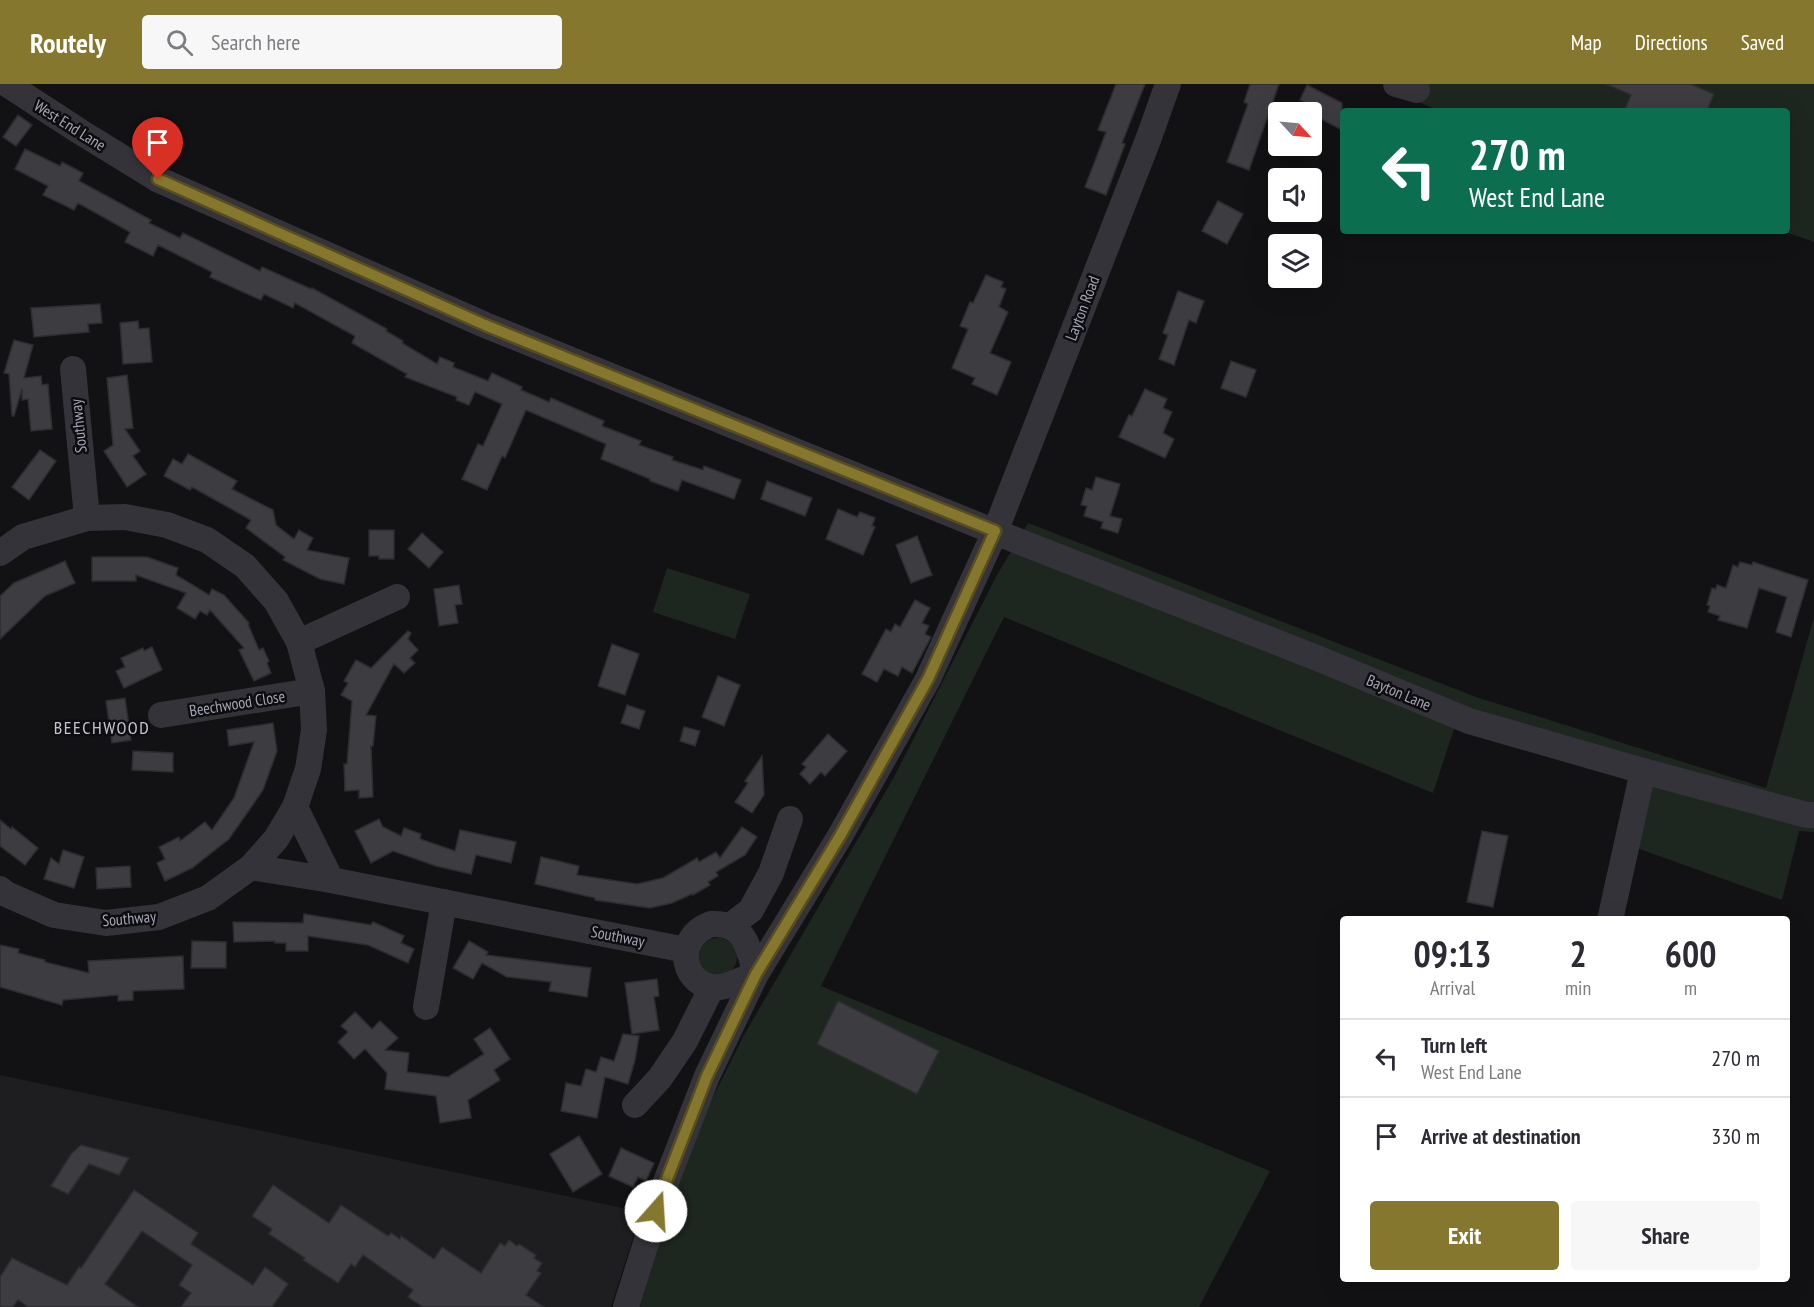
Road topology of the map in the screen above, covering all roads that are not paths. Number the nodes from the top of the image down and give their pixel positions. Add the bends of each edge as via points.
1 (7, 84) edge
2 (1168, 84) edge
3 (73, 369) dead end
4 (87, 518) junction
5 (995, 531) junction
6 (0, 553) edge
7 (397, 597) dead end
8 (299, 642) junction
9 (312, 691) junction
10 (161, 716) dead end
11 (1643, 771) junction
12 (295, 807) junction
13 (1814, 815) edge
14 (790, 819) dead end
15 (251, 867) junction
16 (331, 880) junction
17 (0, 889) edge
18 (444, 902) junction
19 (1611, 916) edge
20 (730, 926) junction
21 (686, 950) junction
22 (756, 974) junction
23 (712, 987) junction
24 (426, 1007) dead end
25 (635, 1105) dead end
26 (626, 1307) edge

1 - 5 street, West End Lane via 158,179 485,325
2 - 5 street, Layton Road
3 - 4 street, Southway
4 - 6 street, Southway via 23,537
4 - 8 street, Southway via 125,517 167,525 207,540 245,566 276,601
5 - 11 street, Bayton Lane via 1470,721
5 - 22 street, Layton Road via 928,679 840,836
7 - 8 street
8 - 9 street, Southway
9 - 10 street, Beechwood Close
9 - 12 street, Southway via 314,730 310,760
11 - 13 street, Bayton Lane
11 - 19 street
12 - 15 street, Southway via 276,839
12 - 16 street
14 - 20 street via 771,873 751,910
15 - 16 street, Southway
15 - 17 street, Southway via 208,898 178,910 159,917 106,923 54,915
16 - 18 street, Southway
18 - 21 street, Southway
18 - 24 street
20 - 21 street via 702,927
20 - 22 street via 744,938
21 - 23 street via 694,977
22 - 23 street
22 - 26 street, Layton Road via 707,1076 662,1192
23 - 25 street via 685,1041 660,1078

